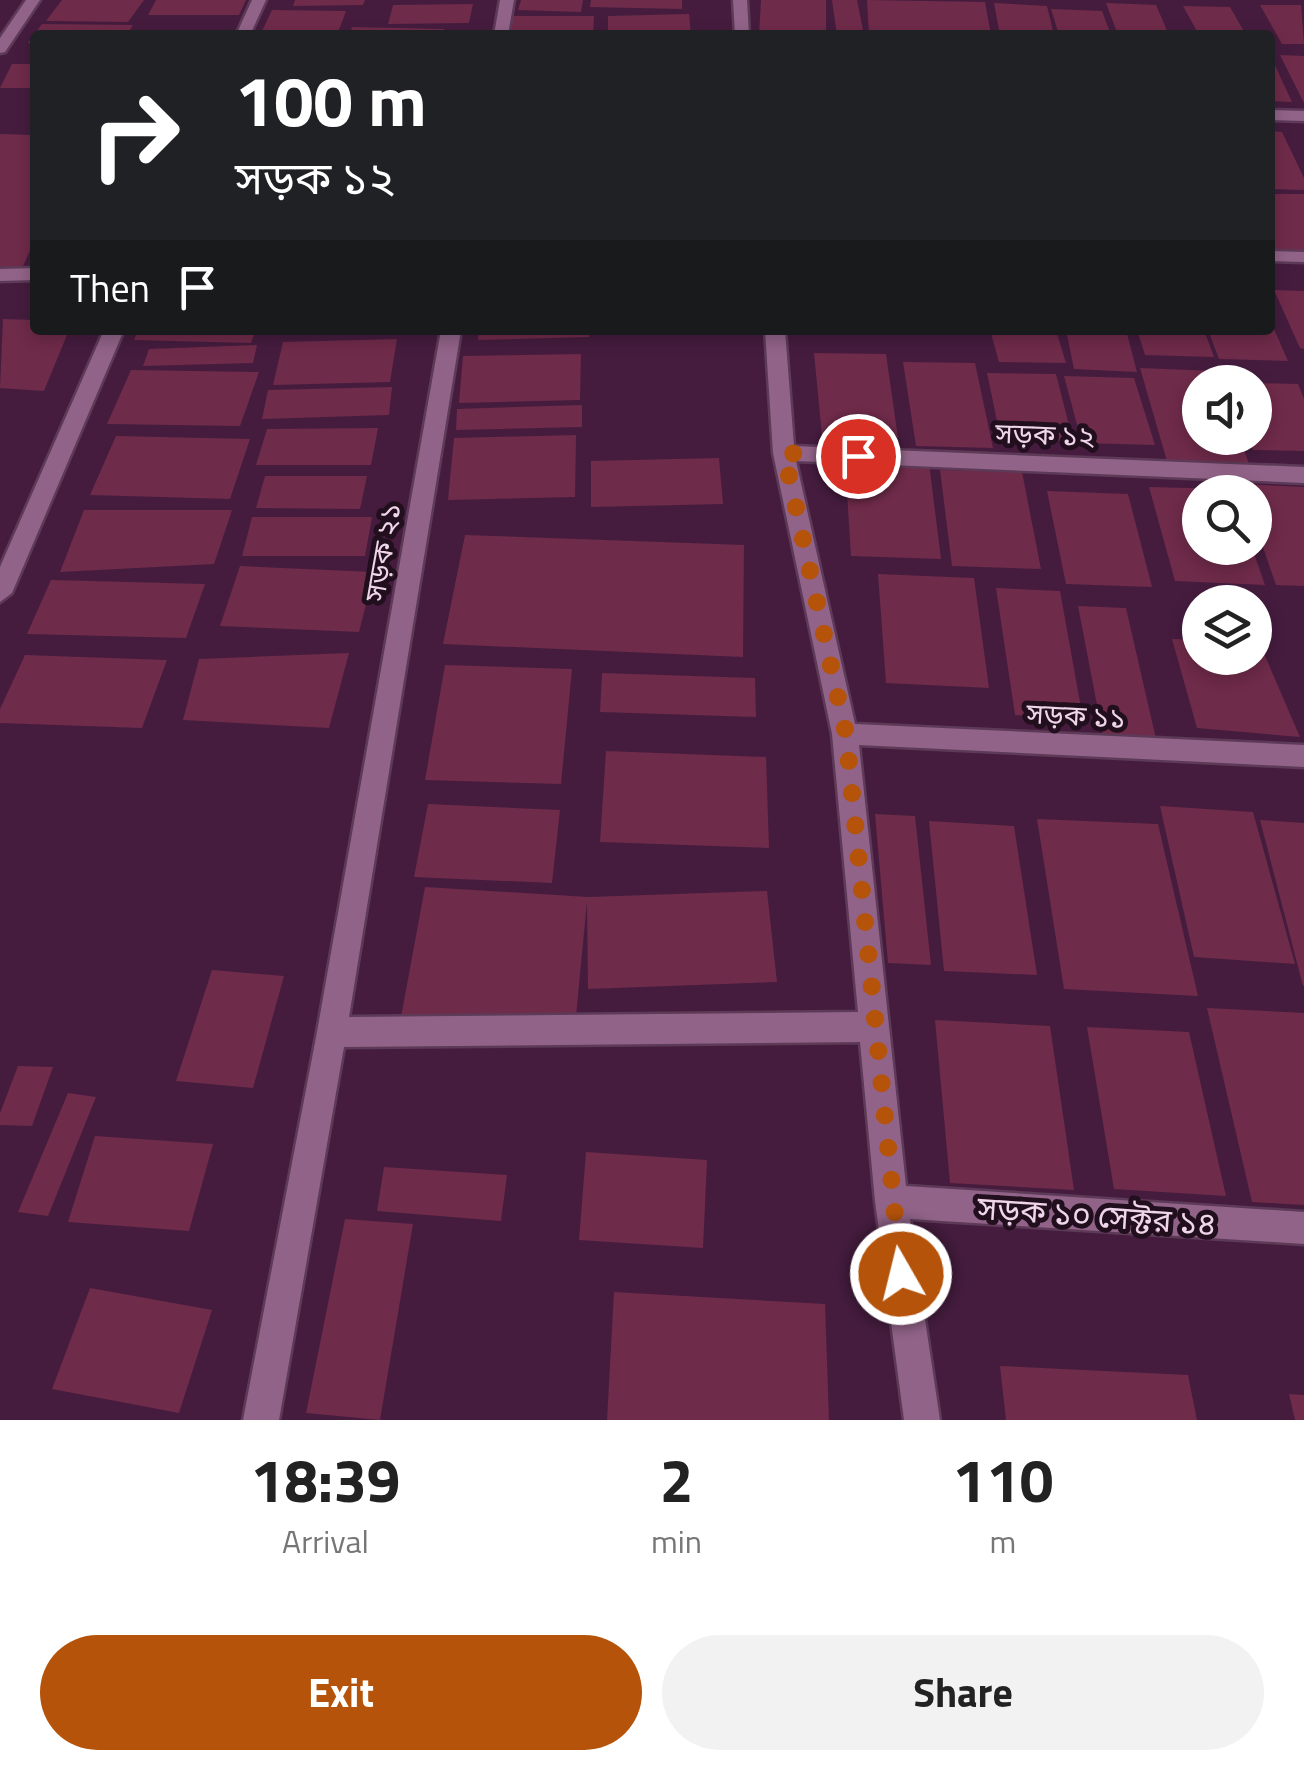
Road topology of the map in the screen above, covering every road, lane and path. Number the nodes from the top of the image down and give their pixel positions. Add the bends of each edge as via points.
1 (33, 0) edge
2 (259, 0) edge
3 (508, 0) edge
4 (740, 0) edge
5 (246, 30) edge
6 (503, 30) edge
7 (742, 30) edge
8 (0, 49) edge
9 (1275, 115) edge
10 (1304, 116) edge
11 (1275, 256) edge
12 (1304, 256) edge
13 (30, 274) edge
14 (0, 275) edge
15 (112, 335) edge
16 (450, 335) edge
17 (775, 335) edge
18 (784, 453) junction
19 (1304, 475) edge
20 (0, 592) edge
21 (846, 734) junction
22 (1304, 756) edge
23 (873, 1027) junction
24 (332, 1032) junction
25 (891, 1201) junction
26 (1304, 1228) edge
27 (261, 1420) edge
28 (922, 1420) edge

1 - 8 street
2 - 5 street
3 - 6 street
4 - 7 street
9 - 10 street
11 - 12 street
13 - 14 street
15 - 20 street
16 - 24 street, সড়ক ২১
17 - 18 street
18 - 19 street, সড়ক ১২
18 - 21 street
21 - 22 street, সড়ক ১১
21 - 23 street
23 - 24 street
23 - 25 street
24 - 27 street, সড়ক ২১
25 - 26 street, সড়ক ১০ সেক্টর ১৪
25 - 28 street

